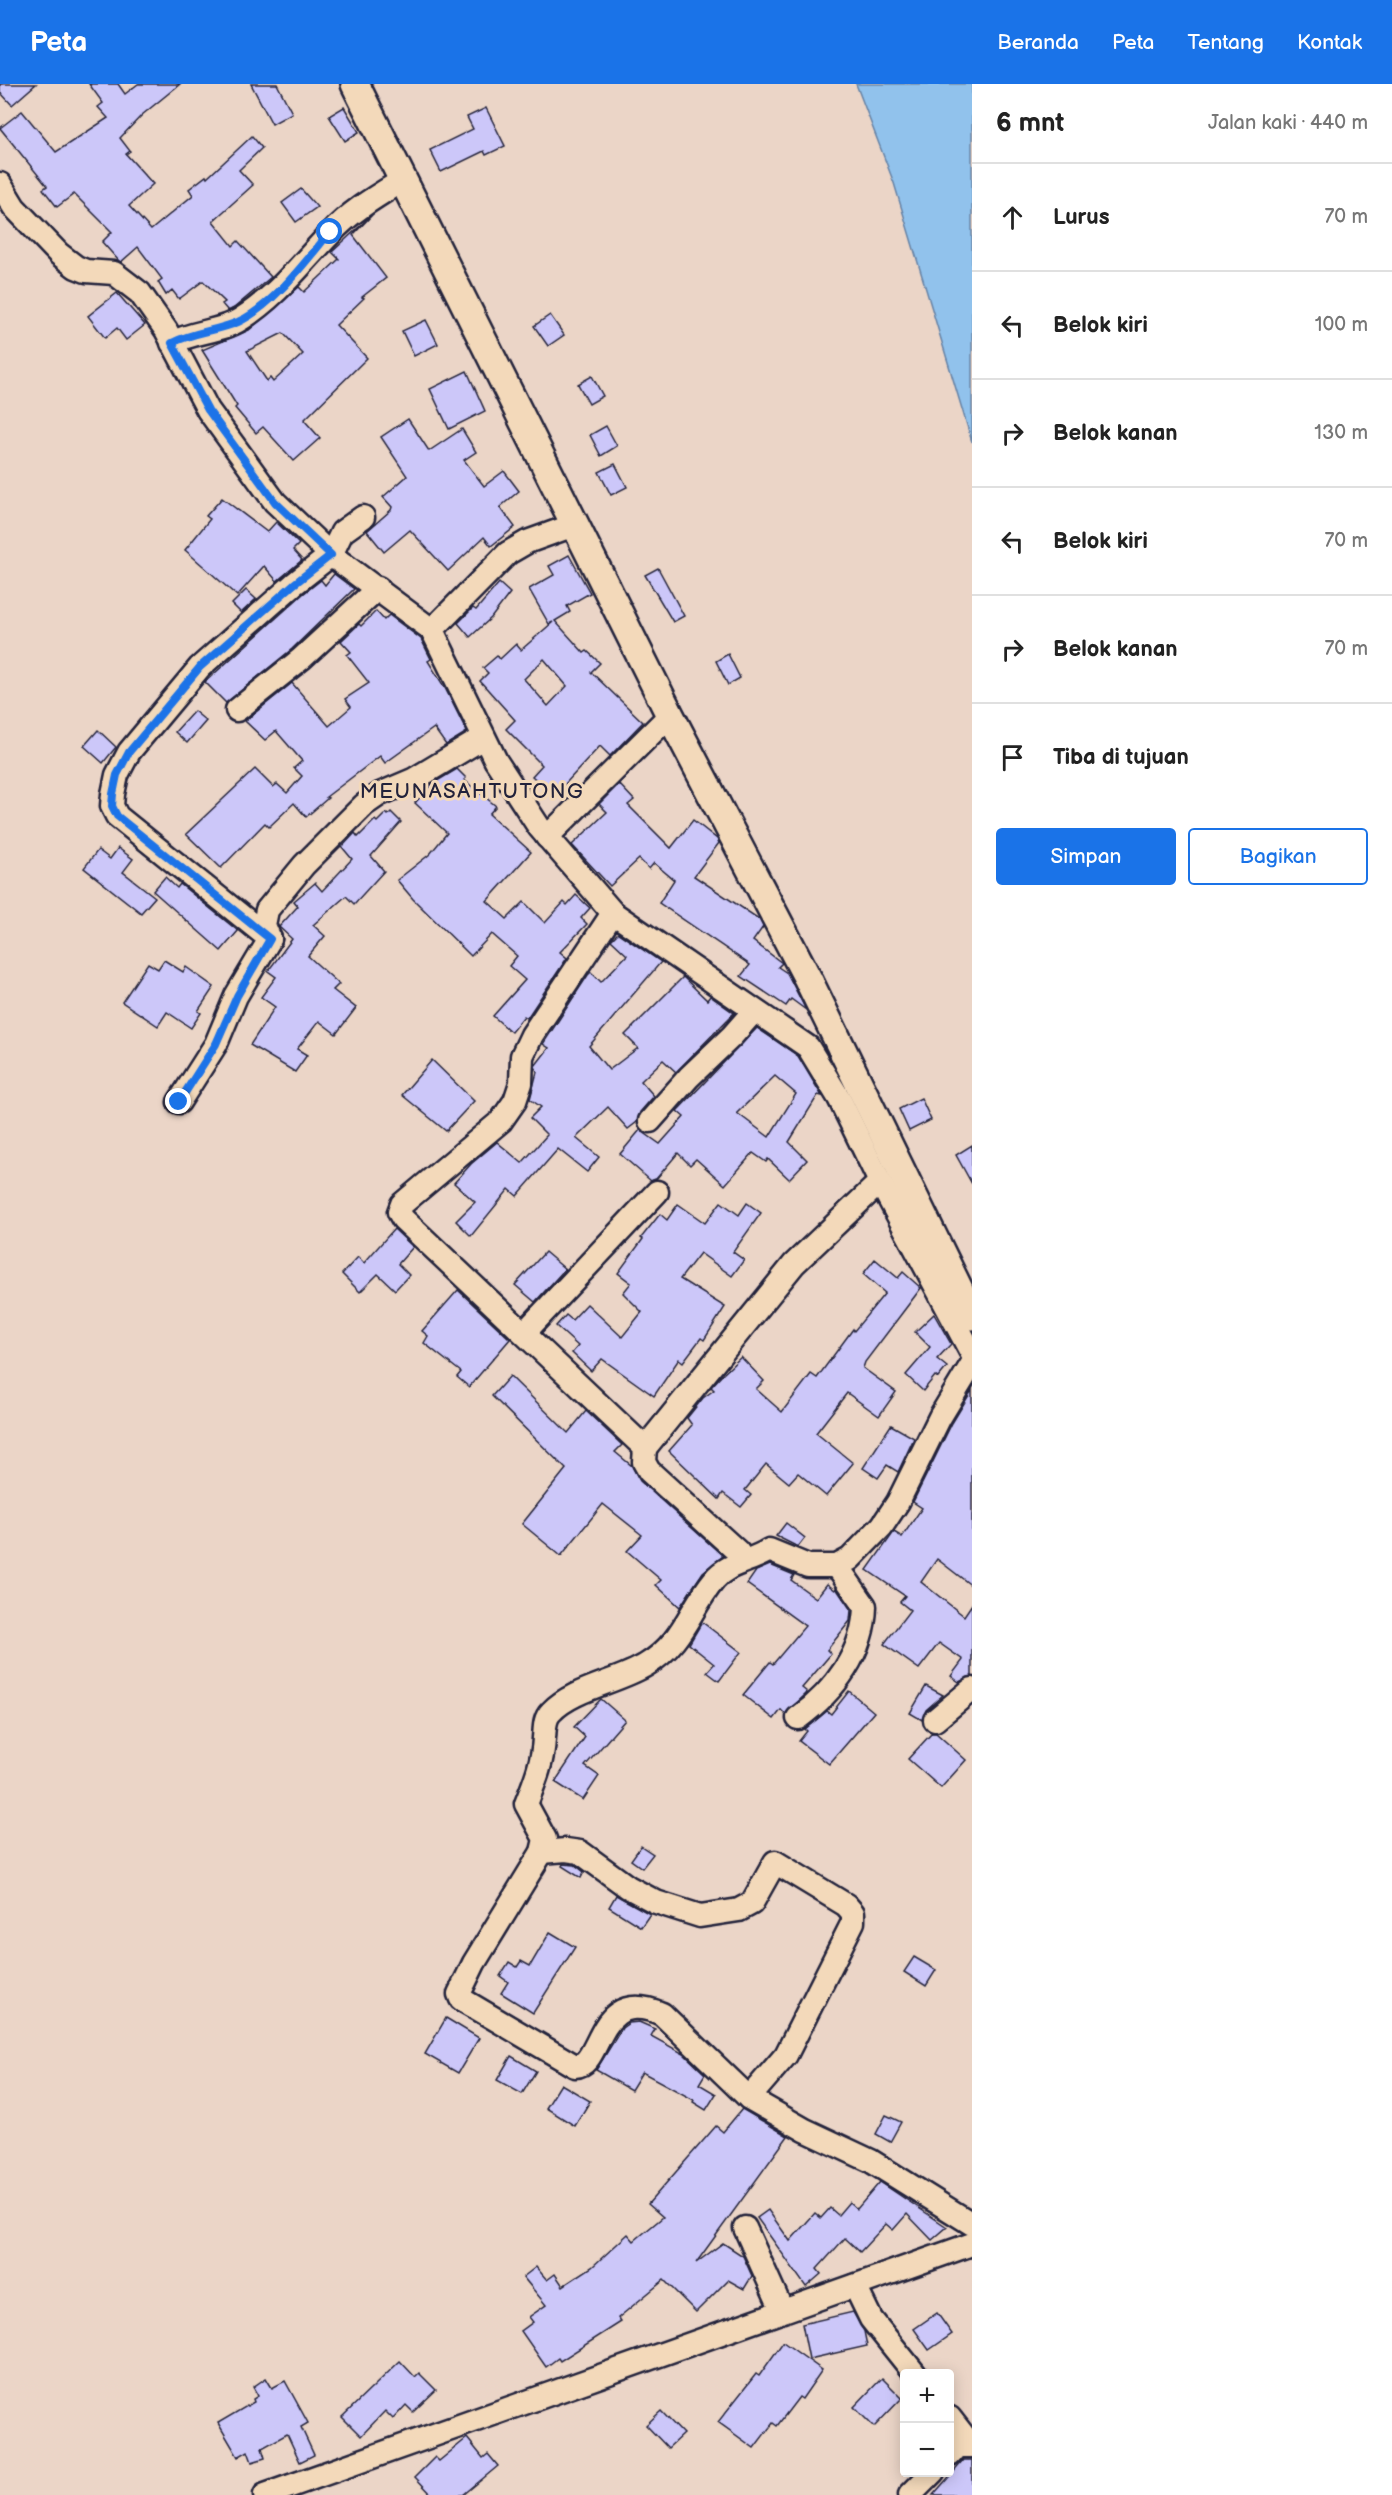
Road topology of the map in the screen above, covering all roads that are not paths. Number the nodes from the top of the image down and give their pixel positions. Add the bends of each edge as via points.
1 (355, 84) edge
2 (403, 180) junction
3 (0, 184) edge
4 (172, 343) junction
5 (363, 517) dead end
6 (574, 525) junction
7 (331, 555) junction
8 (378, 588) junction
9 (432, 630) junction
10 (237, 710) dead end
11 (670, 715) junction
12 (483, 738) junction
13 (547, 837) junction
14 (613, 913) junction
15 (270, 939) junction
16 (753, 1011) junction
17 (179, 1102) dead end
18 (650, 1121) dead end
19 (880, 1182) junction
20 (657, 1192) dead end
21 (972, 1316) edge
22 (525, 1332) junction
23 (972, 1354) edge
24 (972, 1364) edge
25 (645, 1448) junction
26 (738, 1552) dead end
27 (837, 1566) junction
28 (972, 1689) edge
29 (798, 1718) dead end
30 (935, 1720) dead end
31 (542, 1852) junction
32 (750, 2098) junction
33 (972, 2224) edge
34 (745, 2228) dead end
35 (972, 2244) edge
36 (855, 2286) junction
37 (782, 2310) junction
38 (912, 2369) edge
39 (954, 2423) edge
40 (972, 2446) edge
41 (954, 2450) edge
42 (928, 2477) edge
43 (265, 2495) edge
44 (910, 2495) edge

1 - 2 street
2 - 4 street via 345,219 268,300 238,321
2 - 6 street
3 - 4 street via 14,207 59,254 86,271 114,273 140,293
4 - 7 street via 208,410 275,502
5 - 7 street via 342,532
6 - 9 street via 508,553
6 - 11 street
7 - 8 street
7 - 15 street via 200,667 129,752 117,775 113,794 112,806 117,816
8 - 9 street
8 - 10 street via 301,659
9 - 12 street
11 - 13 street
11 - 21 street via 808,979
12 - 13 street
12 - 15 street via 364,805 304,865 267,910 264,925
13 - 14 street
14 - 16 street
14 - 22 street via 532,1035 522,1056 518,1092 501,1121 399,1209 403,1219
15 - 17 street via 237,996 216,1044
16 - 18 street
16 - 19 street via 808,1047 839,1098
19 - 23 street
19 - 25 street via 794,1264
20 - 22 street
22 - 25 street
24 - 27 street via 882,1526 850,1559
25 - 26 street via 644,1462 649,1471
27 - 29 street via 865,1605 862,1633 856,1653 822,1700
27 - 31 street via 808,1566 769,1550 743,1560 713,1581 676,1640 649,1663 550,1712 545,1721 542,1762 526,1804 545,1839
28 - 30 street
31 - 32 street via 460,1988 461,1999 575,2066 586,2062 598,2037 619,2013 630,2006 644,2006 662,2014
31 - 32 street via 580,1852 656,1902 700,1916 739,1910 752,1903 775,1862 853,1913 854,1922 786,2055
32 - 33 street via 871,2162
34 - 37 street
35 - 36 street
36 - 37 street
36 - 38 street via 871,2319
37 - 43 street
39 - 40 street
40 - 41 street via 958,2446
42 - 44 street

